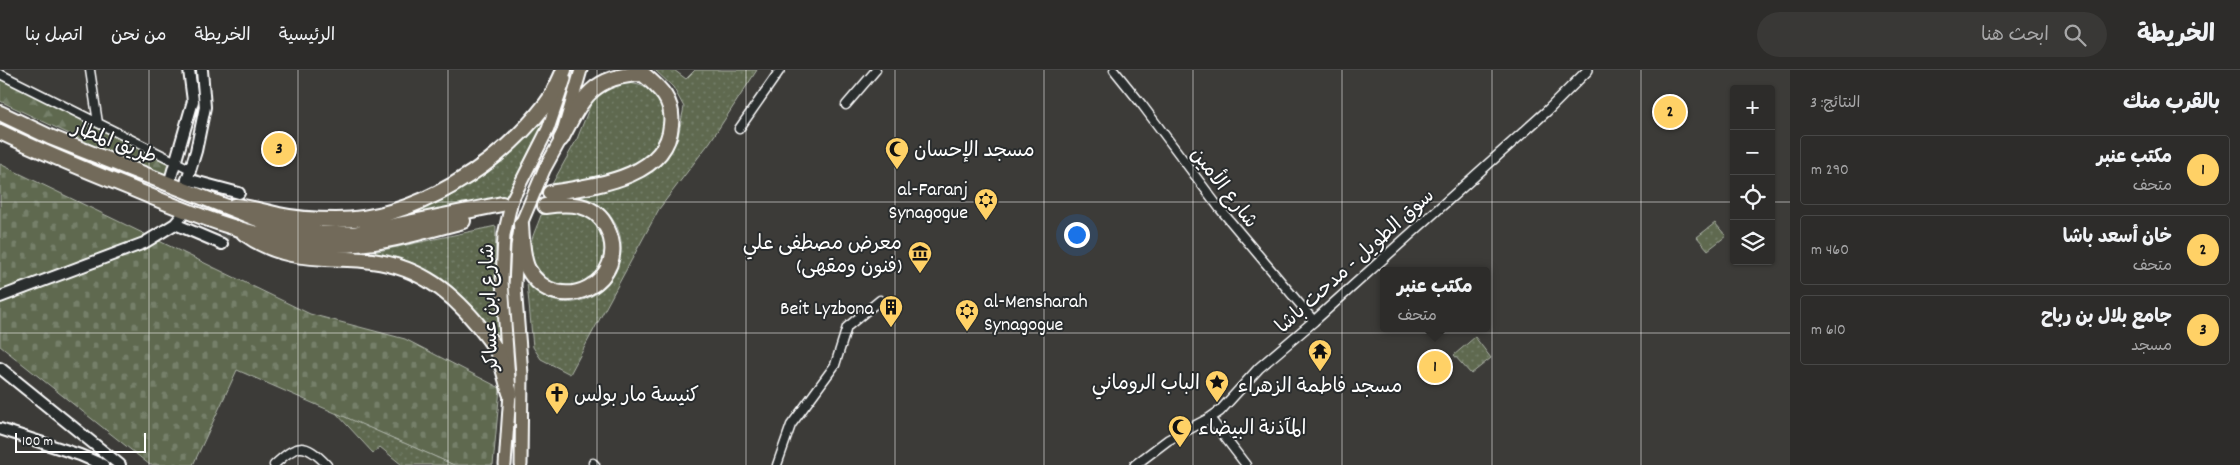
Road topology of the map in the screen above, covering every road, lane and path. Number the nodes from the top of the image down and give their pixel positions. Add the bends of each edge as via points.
1 (90, 70) edge
2 (190, 70) edge
3 (202, 70) edge
4 (565, 70) edge
5 (581, 70) edge
6 (780, 70) edge
7 (876, 70) edge
8 (1114, 70) edge
9 (1588, 70) edge
10 (642, 72) edge
11 (0, 74) edge
12 (846, 105) dead end
13 (0, 113) edge
14 (98, 123) junction
15 (739, 129) dead end
16 (0, 132) edge
17 (561, 139) junction
18 (175, 161) junction
19 (187, 179) junction
20 (169, 184) junction
21 (239, 193) dead end
22 (216, 204) junction
23 (186, 211) junction
24 (175, 224) junction
25 (521, 224) junction
26 (237, 228) junction
27 (222, 244) dead end
28 (0, 297) edge
29 (880, 300) dead end
30 (1314, 321) junction
31 (0, 368) edge
32 (510, 393) junction
33 (1210, 418) junction
34 (0, 428) edge
35 (89, 440) junction
36 (80, 455) junction
37 (278, 464) edge
38 (103, 465) edge
39 (120, 465) edge
40 (327, 465) edge
41 (505, 465) edge
42 (521, 465) edge
43 (776, 465) edge
44 (1135, 465) edge
45 (1246, 465) edge

1 - 14 street
2 - 18 main road via 193,101
3 - 19 main road via 205,107
4 - 22 highway via 548,102 514,139 459,182 416,204 376,216 335,220 279,216 252,207
4 - 32 main road, شارع ابن عساكر via 548,129 512,200 504,235 502,280
5 - 17 main road, شارع ابن عساكر
6 - 15 street
7 - 12 street
8 - 30 street, شارع الأمين via 1220,209
9 - 30 street, سوق الطويل - مدحت باشا
10 - 17 highway via 614,77 595,88 576,110
10 - 25 highway via 671,105 668,142 639,170 547,200 592,210 602,218 614,245 613,258 603,276 594,285 570,294 556,292 540,284 528,269
11 - 14 street
13 - 20 highway, طريق المطار via 50,137
14 - 18 street
16 - 23 highway, طريق المطار via 45,154
17 - 25 main road, شارع ابن عساكر
18 - 19 street
18 - 20 main road
19 - 20 highway, طريق المطار
19 - 21 main road
19 - 22 highway, طريق المطار
22 - 26 highway, طريق المطار via 270,224 329,234 353,234 500,209 368,244 303,243
23 - 24 main road
23 - 26 highway, طريق المطار
24 - 27 main road
24 - 28 main road via 137,246
25 - 42 main road, شارع ابن عساكر via 515,286 522,374
26 - 32 highway via 260,244 295,256 392,264 419,274 448,292 488,337 498,352
29 - 43 street via 847,327 835,365 792,425
30 - 33 street, سوق الطويل - مدحت باشا via 1259,368
31 - 35 main road
32 - 41 main road, شارع ابن عساكر
33 - 44 street, سوق الطويل - مدحت باشا via 1168,440
33 - 45 street
34 - 36 main road
35 - 36 main road via 88,450
35 - 39 main road
36 - 38 main road
37 - 40 street via 293,449 305,448

